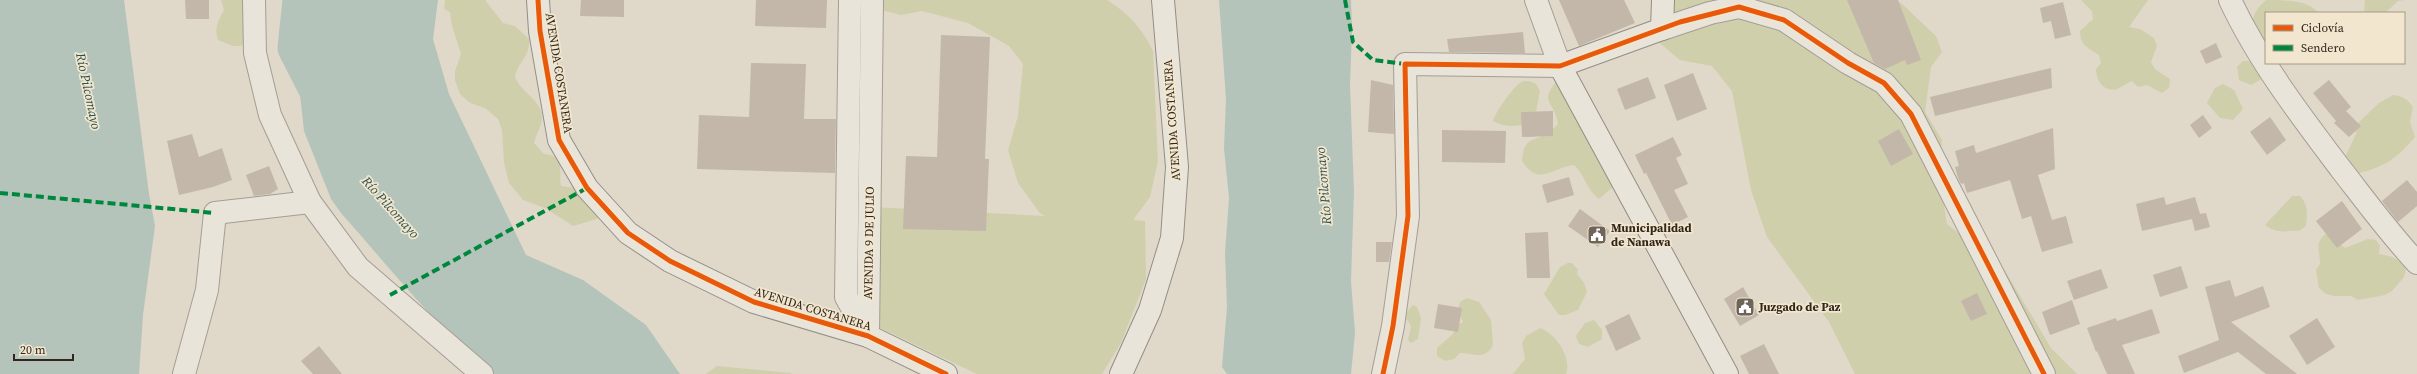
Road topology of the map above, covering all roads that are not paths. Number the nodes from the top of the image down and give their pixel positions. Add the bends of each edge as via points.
1 (254, 0) edge
2 (538, 0) edge
3 (850, 0) edge
4 (872, 0) edge
5 (1163, 0) edge
6 (1536, 0) edge
7 (1663, 0) edge
8 (2230, 0) edge
9 (1662, 28) junction
10 (2265, 62) edge
11 (2267, 64) edge
12 (1560, 66) junction
13 (310, 202) junction
14 (2417, 263) edge
15 (868, 336) junction
16 (184, 374) edge
17 (482, 374) edge
18 (946, 374) edge
19 (1121, 374) edge
20 (1383, 374) edge
21 (1727, 374) edge
22 (2044, 374) edge

1 - 13 street via 256,53 270,114
2 - 15 street, AVENIDA COSTANERA via 540,31 559,140 587,188 628,233 670,261 754,302
3 - 15 street, AVENIDA 9 DE JULIO via 846,297
4 - 15 street, AVENIDA 9 DE JULIO
5 - 19 street, AVENIDA COSTANERA via 1177,167 1172,238 1150,310
6 - 12 street
7 - 9 street
8 - 10 street via 2244,30
9 - 12 street
9 - 22 street via 1739,7 1784,20 1848,63 1884,83 1911,114
11 - 14 street via 2309,128 2392,236
12 - 20 street via 1405,64 1408,216 1393,326
12 - 21 street
13 - 16 street via 216,213 207,290
13 - 17 street via 358,266
15 - 18 street, AVENIDA COSTANERA

